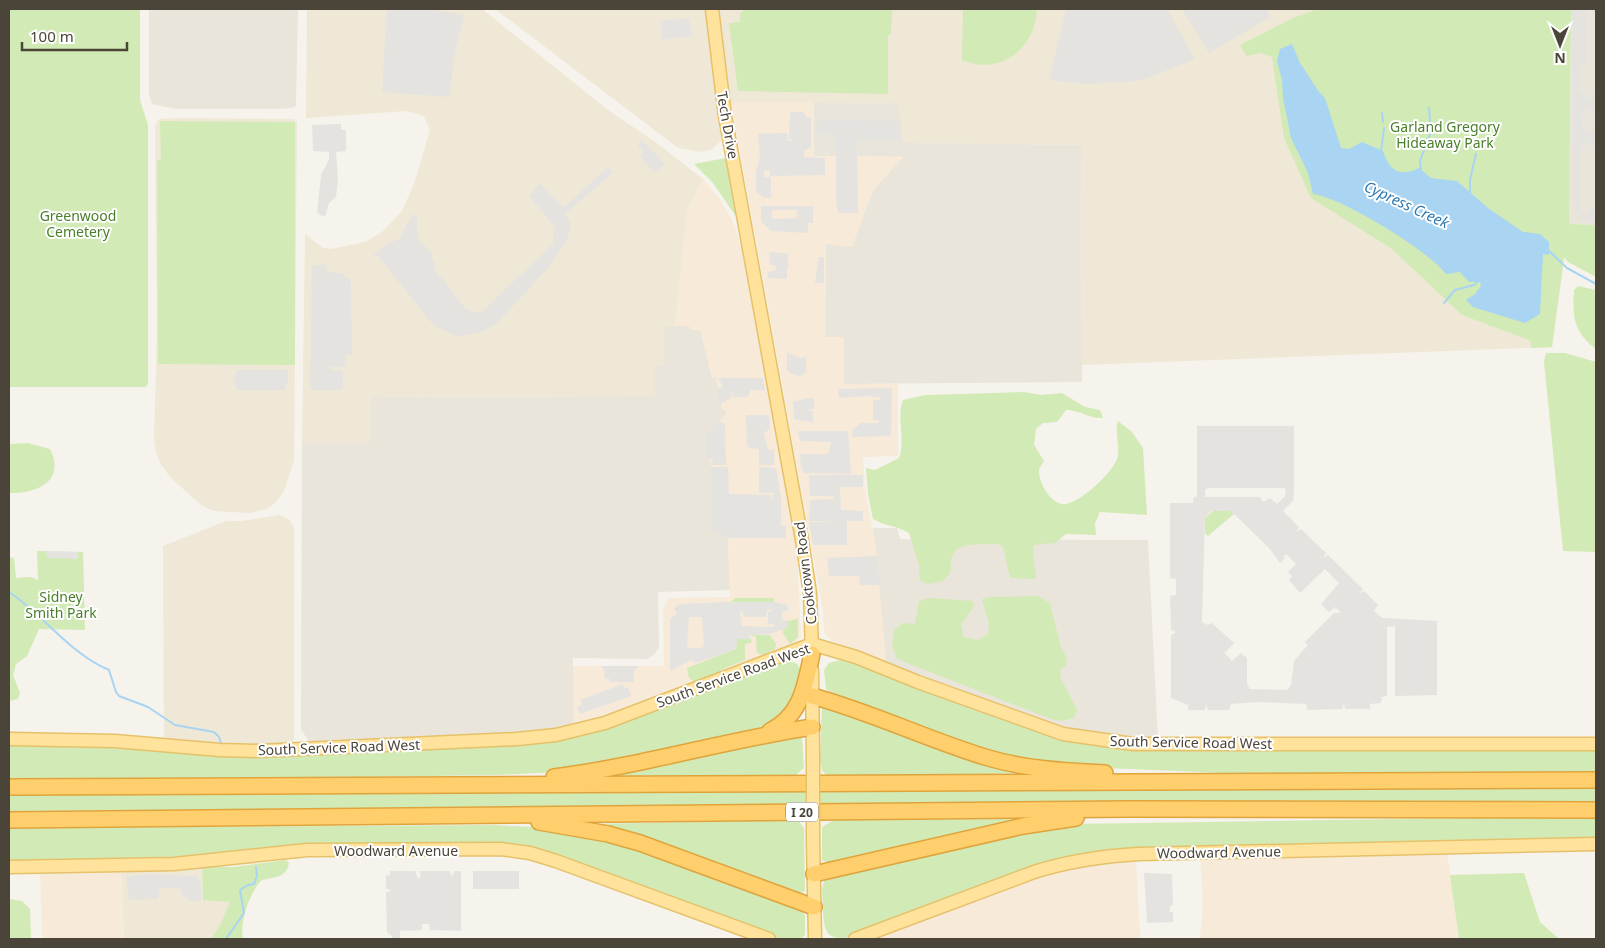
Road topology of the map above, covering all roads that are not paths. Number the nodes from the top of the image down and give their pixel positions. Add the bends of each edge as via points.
1 (712, 9) edge
2 (748, 241) joint
3 (812, 649) junction
4 (812, 696) junction
5 (812, 727) junction
6 (762, 734) junction
7 (9, 739) edge
8 (1596, 744) edge
9 (1596, 780) edge
10 (1188, 782) junction
11 (484, 786) junction
12 (9, 787) edge
13 (1129, 810) junction
14 (1596, 810) edge
15 (455, 815) junction
16 (9, 820) edge
17 (1596, 844) edge
18 (9, 867) edge
19 (814, 874) junction
20 (814, 907) junction
21 (769, 939) edge
22 (815, 939) edge
23 (855, 939) edge

1 - 2 main road, Tech Drive via 725,116
2 - 3 main road, Cooktown Road via 802,540 810,593
3 - 4 main road, Cooktown Road
3 - 6 highway via 802,698 795,711 780,726
3 - 7 main road, South Service Road West via 605,723 556,735 259,751 115,741
3 - 8 main road, South Service Road West via 856,658 1063,734 1133,744
4 - 5 main road, Cooktown Road
4 - 10 highway via 1016,765
5 - 6 highway
5 - 19 main road, Cooktown Road, bridge
6 - 11 highway via 614,768
9 - 10 highway, I 20
10 - 11 highway, I 20
11 - 12 highway, I 20
13 - 14 highway, I 20
13 - 15 highway, I 20
13 - 19 highway via 1022,826
15 - 16 highway, I 20
15 - 20 highway via 539,822 608,834
17 - 23 main road, Woodward Avenue via 1099,856 1034,872
18 - 21 main road, Woodward Avenue via 174,864 307,850 501,849 556,861
19 - 20 main road, Cooktown Road
20 - 22 main road, Cooktown Road

